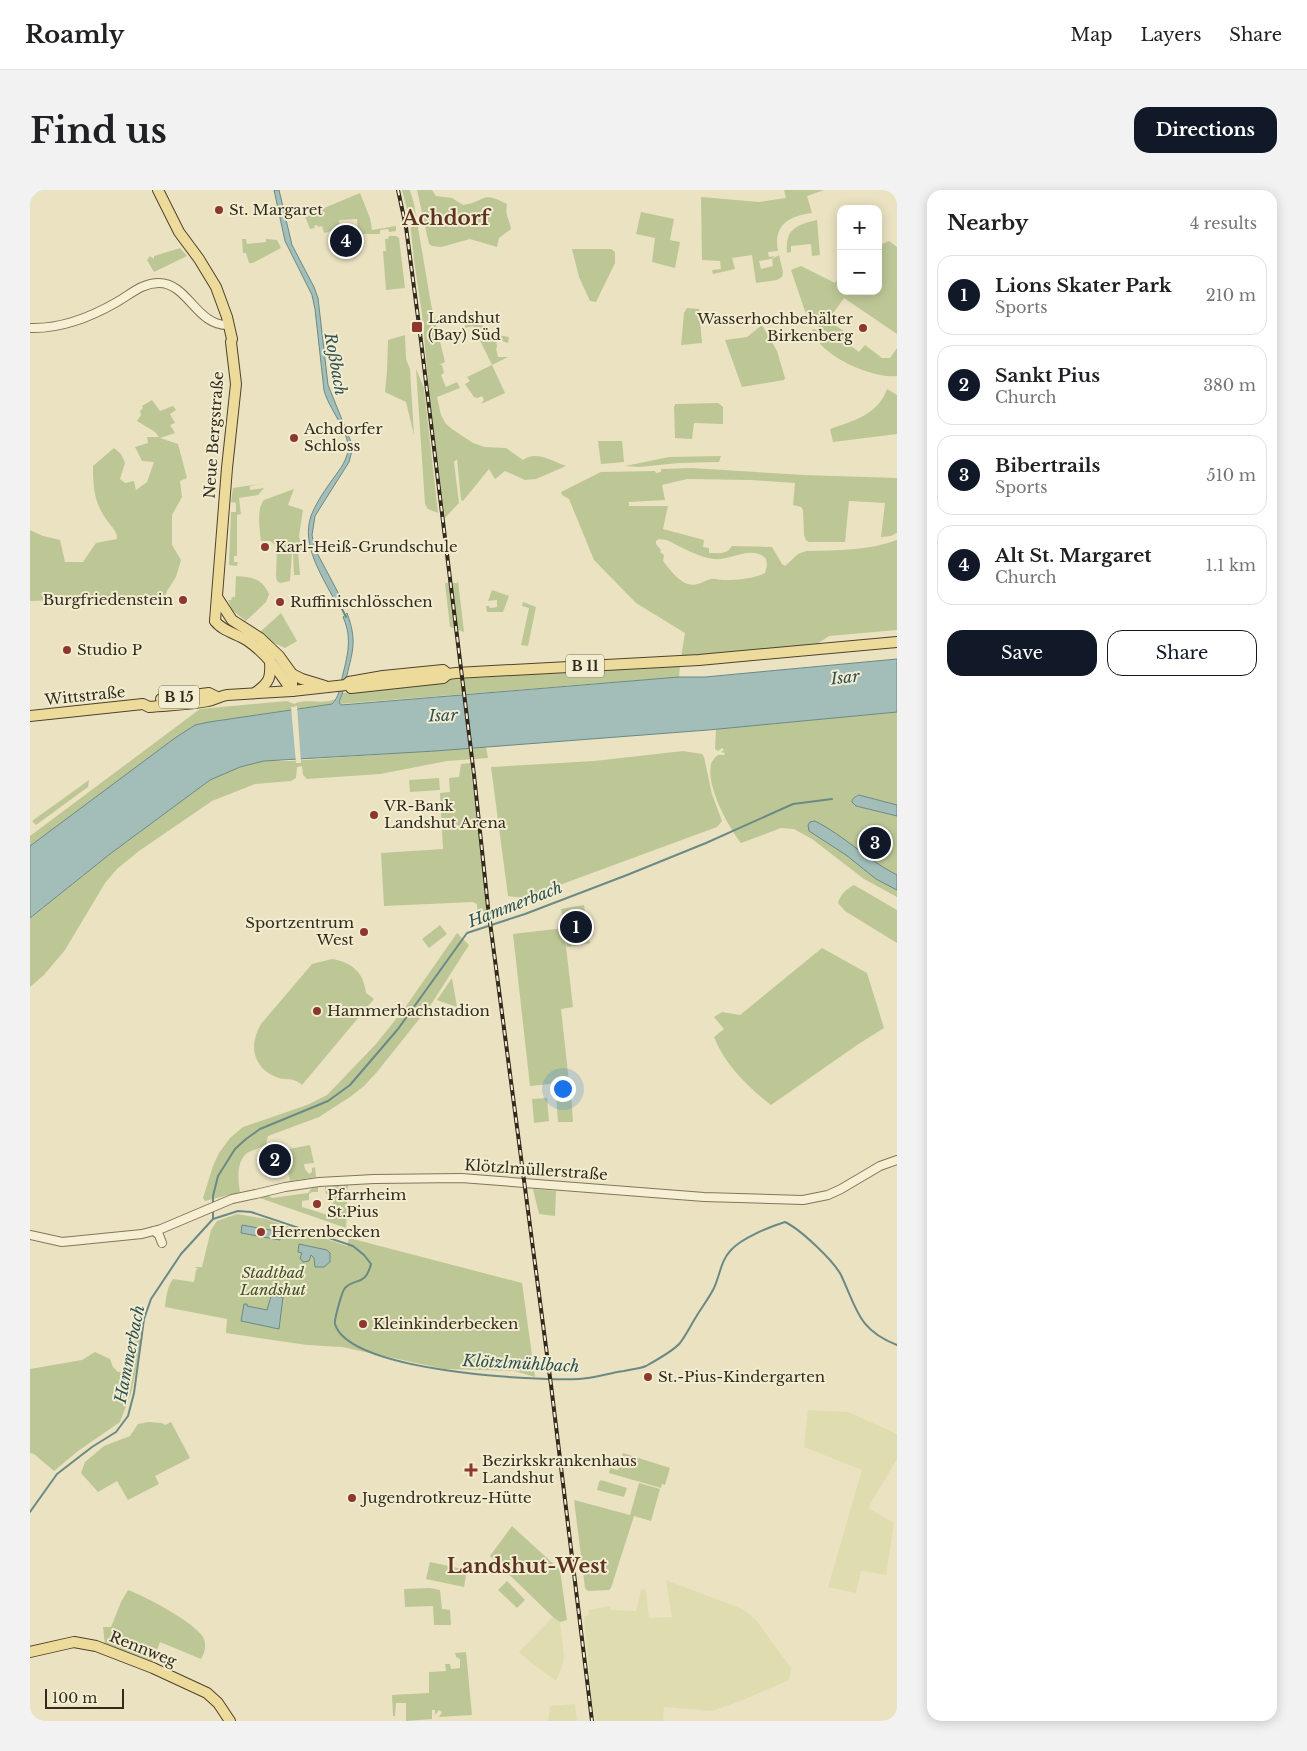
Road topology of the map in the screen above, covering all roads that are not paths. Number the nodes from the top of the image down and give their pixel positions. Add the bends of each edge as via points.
1 (158, 190) edge
2 (226, 326) junction
3 (30, 328) edge
4 (217, 597) junction
5 (215, 621) junction
6 (247, 630) junction
7 (897, 642) edge
8 (270, 660) junction
9 (292, 674) junction
10 (330, 687) junction
11 (292, 691) junction
12 (255, 693) junction
13 (30, 716) edge
14 (897, 1160) edge
15 (154, 1231) junction
16 (30, 1235) edge
17 (162, 1243) dead end
18 (30, 1652) edge
19 (230, 1721) edge

1 - 2 main road, Neue Bergstraße via 179,232 208,274
2 - 3 street via 210,322 180,293 159,283 140,287 74,322
2 - 4 main road, Neue Bergstraße via 236,384
4 - 5 main road, Neue Bergstraße
4 - 6 main road via 227,615
5 - 6 main road
5 - 8 main road via 220,627 248,641
6 - 9 main road via 268,644
7 - 10 main road, B 11 via 699,660 448,674 443,678 351,688 346,685
8 - 11 main road
8 - 12 main road via 268,681
9 - 10 main road
9 - 11 main road
10 - 11 main road, B 11
11 - 12 main road, Wittstraße / B 11
12 - 13 main road, Wittstraße / B 15 via 217,696 209,693
14 - 15 street, Klötzlmüllerstraße via 828,1195 795,1201 461,1178 319,1182 232,1199
15 - 16 street, Klötzlmüllerstraße via 68,1242
15 - 17 street
18 - 19 main road, Rennweg via 74,1642 96,1646 207,1693

